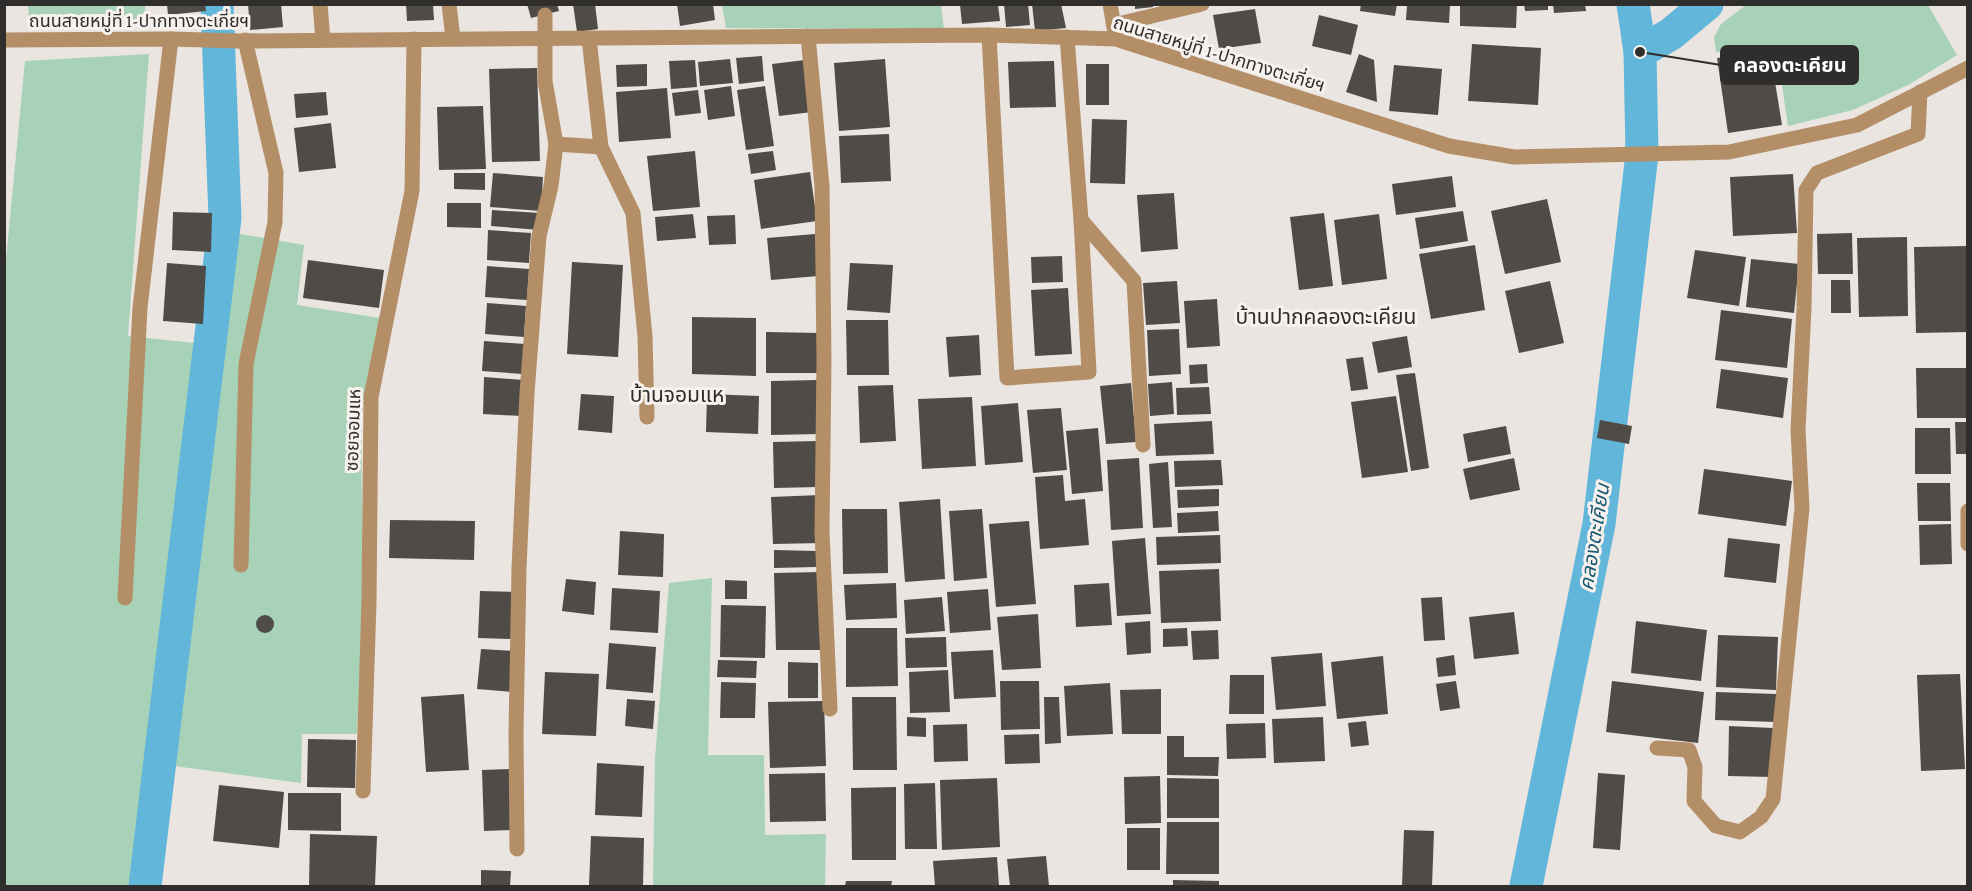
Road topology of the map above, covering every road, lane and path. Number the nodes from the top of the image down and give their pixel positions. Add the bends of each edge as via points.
1 (320, 4) edge
2 (449, 4) edge
3 (1110, 4) edge
4 (1202, 4) edge
5 (544, 15) dead end
6 (1115, 32) junction
7 (989, 35) junction
8 (808, 36) junction
9 (1067, 37) junction
10 (545, 38) junction
11 (589, 38) junction
12 (171, 39) junction
13 (414, 39) junction
14 (453, 39) junction
15 (4, 40) edge
16 (323, 40) junction
17 (242, 41) junction
18 (1968, 68) edge
19 (1920, 92) junction
20 (556, 144) junction
21 (601, 147) junction
22 (1081, 220) junction
23 (647, 417) dead end
24 (1143, 445) dead end
25 (1968, 511) edge
26 (1968, 544) edge
27 (241, 565) dead end
28 (125, 598) dead end
29 (830, 709) dead end
30 (1657, 748) dead end
31 (363, 791) dead end
32 (517, 849) dead end

1 - 16 street
2 - 14 street
3 - 6 street
4 - 6 street
5 - 10 street
6 - 9 street, ถนนสายหมู่ที่ 1-ปากทางตะเกี่ยฯ
6 - 19 street, ถนนสายหมู่ที่ 1-ปากทางตะเกี่ยฯ via 1449,146 1514,158 1729,152 1857,125
7 - 8 street, ถนนสายหมู่ที่ 1-ปากทางตะเกี่ยฯ
7 - 9 street, ถนนสายหมู่ที่ 1-ปากทางตะเกี่ยฯ
7 - 22 street via 1007,378 1089,372
8 - 11 street, ถนนสายหมู่ที่ 1-ปากทางตะเกี่ยฯ
8 - 29 street via 822,186 822,532
9 - 22 street
10 - 11 street, ถนนสายหมู่ที่ 1-ปากทางตะเกี่ยฯ
10 - 14 street, ถนนสายหมู่ที่ 1-ปากทางตะเกี่ยฯ
10 - 20 street via 544,81
11 - 21 street
12 - 15 street, ถนนสายหมู่ที่ 1-ปากทางตะเกี่ยฯ
12 - 17 street, ถนนสายหมู่ที่ 1-ปากทางตะเกี่ยฯ
12 - 28 street via 140,308
13 - 14 street, ถนนสายหมู่ที่ 1-ปากทางตะเกี่ยฯ
13 - 16 street, ถนนสายหมู่ที่ 1-ปากทางตะเกี่ยฯ
13 - 31 street, ซอยจอมแห via 412,191 371,397
16 - 17 street, ถนนสายหมู่ที่ 1-ปากทางตะเกี่ยฯ
17 - 27 street via 276,173 275,222 246,364
18 - 19 street, ถนนสายหมู่ที่ 1-ปากทางตะเกี่ยฯ
19 - 30 street via 1918,134 1817,173 1806,190 1798,430 1802,508 1773,799 1761,817 1740,832 1716,826 1694,801 1695,767 1689,750
20 - 21 street
20 - 32 street via 539,236 526,393 519,568
21 - 23 street via 633,213 645,336
22 - 24 street via 1134,281
25 - 26 street

